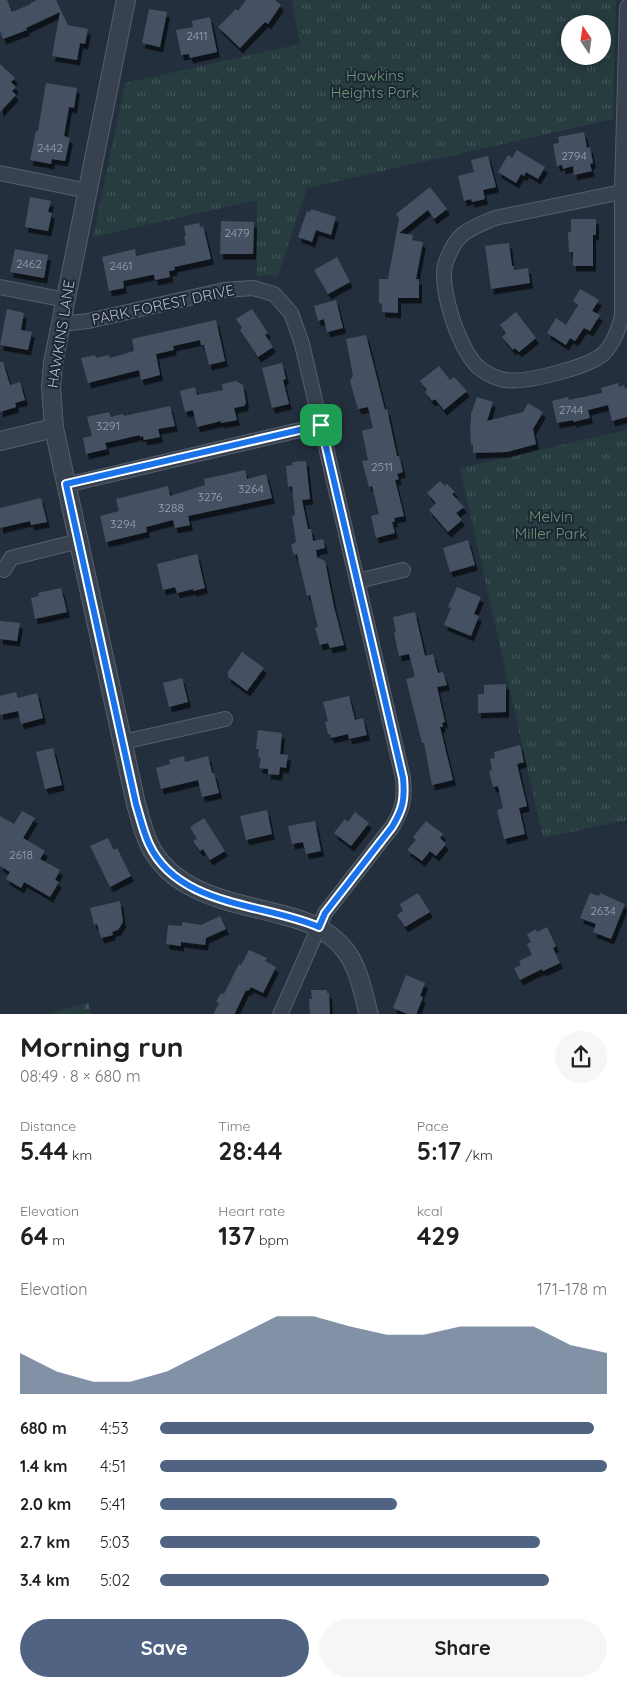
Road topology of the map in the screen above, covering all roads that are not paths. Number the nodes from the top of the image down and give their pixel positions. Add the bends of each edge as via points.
1 (126, 0) edge
2 (627, 7) edge
3 (0, 173) edge
4 (88, 191) junction
5 (622, 192) junction
6 (0, 287) edge
7 (66, 300) junction
8 (61, 324) junction
9 (321, 425) junction
10 (54, 428) junction
11 (0, 441) edge
12 (66, 484) junction
13 (79, 541) junction
14 (4, 570) dead end
15 (403, 570) dead end
16 (358, 581) junction
17 (225, 719) dead end
18 (123, 742) junction
19 (319, 927) junction
20 (280, 1014) edge
21 (368, 1014) edge

1 - 4 street, HAWKINS LANE
2 - 5 street
3 - 4 street
4 - 7 street, HAWKINS LANE
5 - 5 street via 622,316 616,335 604,353 579,368 521,380 492,376 480,369 462,346 444,282 445,266 461,236 495,218
6 - 7 street
7 - 8 street, HAWKINS LANE
8 - 9 street, PARK FOREST DRIVE via 88,321 224,290 253,288 274,294 291,313 302,344
8 - 10 street, HAWKINS LANE via 50,387
9 - 12 street
9 - 16 street, PARK FOREST DRIVE
10 - 11 street
10 - 12 street, HAWKINS LANE
12 - 13 street, HAWKINS LANE
13 - 14 street via 14,556
13 - 18 street, HAWKINS LANE
15 - 16 street
16 - 19 street, PARK FOREST DRIVE via 403,778 404,797 400,814 392,827 325,913
17 - 18 street
18 - 19 street, HAWKINS LANE via 136,804 150,846 178,879 218,898
19 - 20 street, PARK FOREST DRIVE
19 - 21 street, HAWKINS LANE via 345,950 353,964

